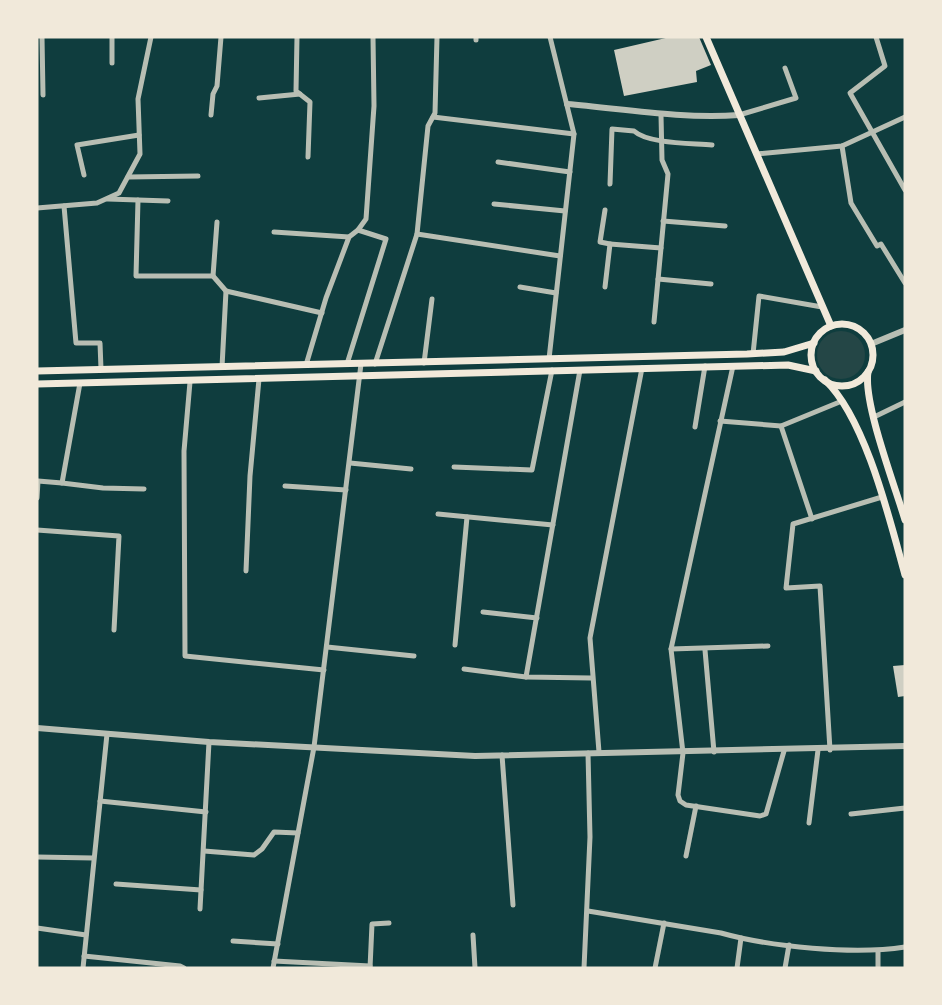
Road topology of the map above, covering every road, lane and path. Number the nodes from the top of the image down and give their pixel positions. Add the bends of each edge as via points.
1 (42, 37) edge
2 (112, 37) edge
3 (150, 37) edge
4 (221, 37) edge
5 (297, 37) edge
6 (373, 37) edge
7 (437, 37) edge
8 (550, 37) edge
9 (706, 37) edge
10 (876, 37) edge
11 (112, 63) dead end
12 (785, 68) dead end
13 (300, 94) junction
14 (43, 95) dead end
15 (259, 98) dead end
16 (567, 104) junction
17 (211, 115) dead end
18 (661, 115) junction
19 (739, 115) junction
20 (433, 117) junction
21 (905, 117) edge
22 (872, 132) junction
23 (574, 134) junction
24 (139, 135) junction
25 (662, 141) junction
26 (712, 145) dead end
27 (842, 146) junction
28 (756, 154) junction
29 (308, 157) dead end
30 (498, 162) dead end
31 (570, 172) junction
32 (84, 175) dead end
33 (198, 176) dead end
34 (128, 177) junction
35 (610, 184) dead end
36 (905, 190) edge
37 (106, 199) junction
38 (138, 201) junction
39 (168, 201) dead end
40 (494, 204) dead end
41 (64, 206) junction
42 (37, 208) edge
43 (605, 210) dead end
44 (565, 211) junction
45 (663, 220) junction
46 (216, 222) dead end
47 (725, 226) dead end
48 (358, 230) junction
49 (274, 232) dead end
50 (417, 233) junction
51 (349, 237) junction
52 (610, 244) junction
53 (661, 248) junction
54 (560, 256) junction
55 (214, 276) junction
56 (658, 279) junction
57 (905, 283) edge
58 (711, 284) dead end
59 (520, 287) dead end
60 (605, 287) dead end
61 (226, 292) junction
62 (556, 293) junction
63 (432, 299) dead end
64 (822, 307) junction
65 (322, 313) junction
66 (654, 322) dead end
67 (831, 327) junction
68 (905, 330) edge
69 (814, 343) junction
70 (871, 344) junction
71 (753, 354) junction
72 (549, 359) junction
73 (424, 363) junction
74 (348, 364) junction
75 (361, 364) junction
76 (375, 364) junction
77 (306, 365) junction
78 (705, 366) junction
79 (733, 366) junction
80 (222, 367) junction
81 (642, 368) junction
82 (101, 369) junction
83 (552, 370) junction
84 (580, 370) junction
85 (37, 371) edge
86 (816, 371) junction
87 (868, 372) junction
88 (360, 376) junction
89 (259, 379) junction
90 (825, 380) junction
91 (190, 382) junction
92 (80, 383) junction
93 (37, 384) edge
94 (842, 401) junction
95 (905, 402) edge
96 (874, 417) junction
97 (720, 421) junction
98 (781, 426) junction
99 (695, 427) dead end
100 (350, 463) junction
101 (453, 467) dead end
102 (411, 470) dead end
103 (62, 483) junction
104 (285, 486) dead end
105 (144, 489) dead end
106 (346, 491) junction
107 (882, 497) junction
108 (37, 498) edge
109 (438, 514) dead end
110 (467, 517) junction
111 (812, 519) junction
112 (905, 520) edge
113 (553, 525) junction
114 (37, 530) edge
115 (246, 571) dead end
116 (905, 575) edge
117 (483, 612) dead end
118 (537, 618) junction
119 (114, 630) dead end
120 (455, 645) dead end
121 (768, 646) dead end
122 (327, 647) junction
123 (671, 649) junction
124 (705, 650) junction
125 (414, 656) dead end
126 (464, 669) dead end
127 (324, 670) junction
128 (526, 677) junction
129 (592, 678) junction
130 (37, 728) edge
131 (107, 734) junction
132 (209, 741) junction
133 (905, 746) edge
134 (314, 747) junction
135 (818, 750) junction
136 (830, 750) junction
137 (784, 751) junction
138 (588, 752) junction
139 (599, 752) junction
140 (714, 752) junction
141 (683, 753) junction
142 (502, 755) junction
143 (100, 801) junction
144 (696, 806) junction
145 (905, 808) edge
146 (206, 812) junction
147 (851, 814) dead end
148 (809, 823) dead end
149 (298, 833) junction
150 (204, 851) junction
151 (686, 856) dead end
152 (37, 857) edge
153 (93, 858) junction
154 (116, 884) dead end
155 (201, 890) junction
156 (513, 905) dead end
157 (200, 909) dead end
158 (588, 911) junction
159 (389, 923) dead end
160 (664, 923) junction
161 (37, 928) edge
162 (86, 935) junction
163 (473, 935) dead end
164 (741, 938) junction
165 (233, 941) dead end
166 (278, 944) junction
167 (789, 945) junction
168 (905, 947) edge
169 (878, 951) junction
170 (84, 956) junction
171 (274, 961) junction
172 (370, 967) edge
173 (83, 968) edge
174 (184, 968) edge
175 (273, 968) edge
176 (475, 968) edge
177 (584, 968) edge
178 (655, 968) edge
179 (737, 968) edge
180 (785, 968) edge
181 (878, 968) edge

1 - 14 street
2 - 11 street
3 - 24 street via 138,99
4 - 17 street
5 - 13 street via 296,91
6 - 48 street via 374,106 366,219
7 - 20 street
8 - 16 street
9 - 19 main road
10 - 22 street via 886,66 849,93
12 - 19 street via 796,98
13 - 15 street
13 - 29 street via 310,102
16 - 18 street
16 - 23 street
18 - 19 street
18 - 25 street
19 - 28 main road
20 - 23 street
20 - 50 street via 428,126
21 - 22 street
22 - 27 street
22 - 36 street
23 - 31 street
24 - 32 street via 77,145
24 - 34 street via 140,154
25 - 26 street
25 - 35 street via 612,129
25 - 45 street via 668,174
27 - 28 street
27 - 57 street via 851,203
28 - 64 main road
30 - 31 street
31 - 44 street
33 - 34 street
34 - 37 street via 119,193
37 - 38 street
37 - 41 street
38 - 39 street
38 - 55 street via 136,275
40 - 44 street
41 - 42 street
41 - 82 street via 76,343 100,343
43 - 52 street via 600,242
44 - 54 street
45 - 47 street
45 - 53 street
46 - 55 street
48 - 51 street
48 - 74 street via 386,239
49 - 51 street
50 - 54 street
50 - 76 street
51 - 65 street
52 - 53 street
52 - 60 street
53 - 56 street
54 - 62 street
55 - 61 street
56 - 58 street
56 - 66 street
59 - 62 street
61 - 65 street
61 - 80 street
62 - 72 street
63 - 73 street
64 - 67 main road
64 - 71 street via 760,296
65 - 77 street
67 - 69 main road
67 - 70 main road via 850,325
68 - 70 street
69 - 71 main road via 784,352
69 - 86 main road via 811,352
70 - 87 main road
71 - 72 main road
72 - 73 main road
73 - 76 main road
74 - 75 main road
74 - 77 main road
75 - 76 main road
75 - 88 street
77 - 80 main road
78 - 79 main road
78 - 81 main road
78 - 99 street
79 - 86 main road via 788,365
79 - 97 street
80 - 82 main road
81 - 84 main road
81 - 129 street via 590,638
82 - 85 main road
83 - 84 main road
83 - 88 main road
83 - 101 street via 532,470
84 - 113 street
86 - 90 main road
87 - 90 main road via 843,386
87 - 96 main road
88 - 89 main road
88 - 100 street
89 - 91 main road
89 - 115 street
90 - 94 main road
91 - 92 main road
91 - 127 street via 184,451 185,656
92 - 93 main road
92 - 103 street
94 - 98 street
94 - 107 main road via 853,418
95 - 96 street
96 - 112 main road
97 - 98 street
97 - 123 street
98 - 111 street
100 - 102 street
100 - 106 street
103 - 105 street
103 - 108 street via 38,481
104 - 106 street
106 - 122 street
107 - 111 street
107 - 116 main road
109 - 110 street
110 - 113 street
110 - 120 street
111 - 136 street via 793,524 786,588 820,586
113 - 118 street
114 - 119 street via 119,536
117 - 118 street
118 - 128 street
121 - 124 street
122 - 125 street
122 - 127 street
123 - 124 street
123 - 141 street
124 - 140 street
126 - 128 street
127 - 134 street
128 - 129 street
129 - 139 street
130 - 131 street
131 - 132 street
131 - 143 street
132 - 134 street
132 - 146 street
133 - 136 street
134 - 142 street
134 - 149 street
135 - 136 street
135 - 137 street
135 - 148 street
137 - 140 street
137 - 144 street via 766,814
138 - 139 street
138 - 142 street
138 - 158 street
139 - 141 street
140 - 141 street
141 - 144 street via 678,795 680,801
142 - 156 street
143 - 146 street
143 - 153 street
144 - 151 street
145 - 147 street
146 - 150 street
149 - 150 street via 274,832 254,855
149 - 166 street
150 - 155 street
152 - 153 street
153 - 162 street
154 - 155 street
155 - 157 street
158 - 160 street
158 - 177 street
159 - 172 street via 372,924
160 - 164 street
160 - 178 street
161 - 162 street
162 - 170 street
163 - 176 street
164 - 167 street
164 - 179 street
165 - 166 street
166 - 171 street
167 - 169 street
167 - 180 street
168 - 169 street
169 - 181 street
170 - 173 street
170 - 174 street
171 - 172 street
171 - 175 street

